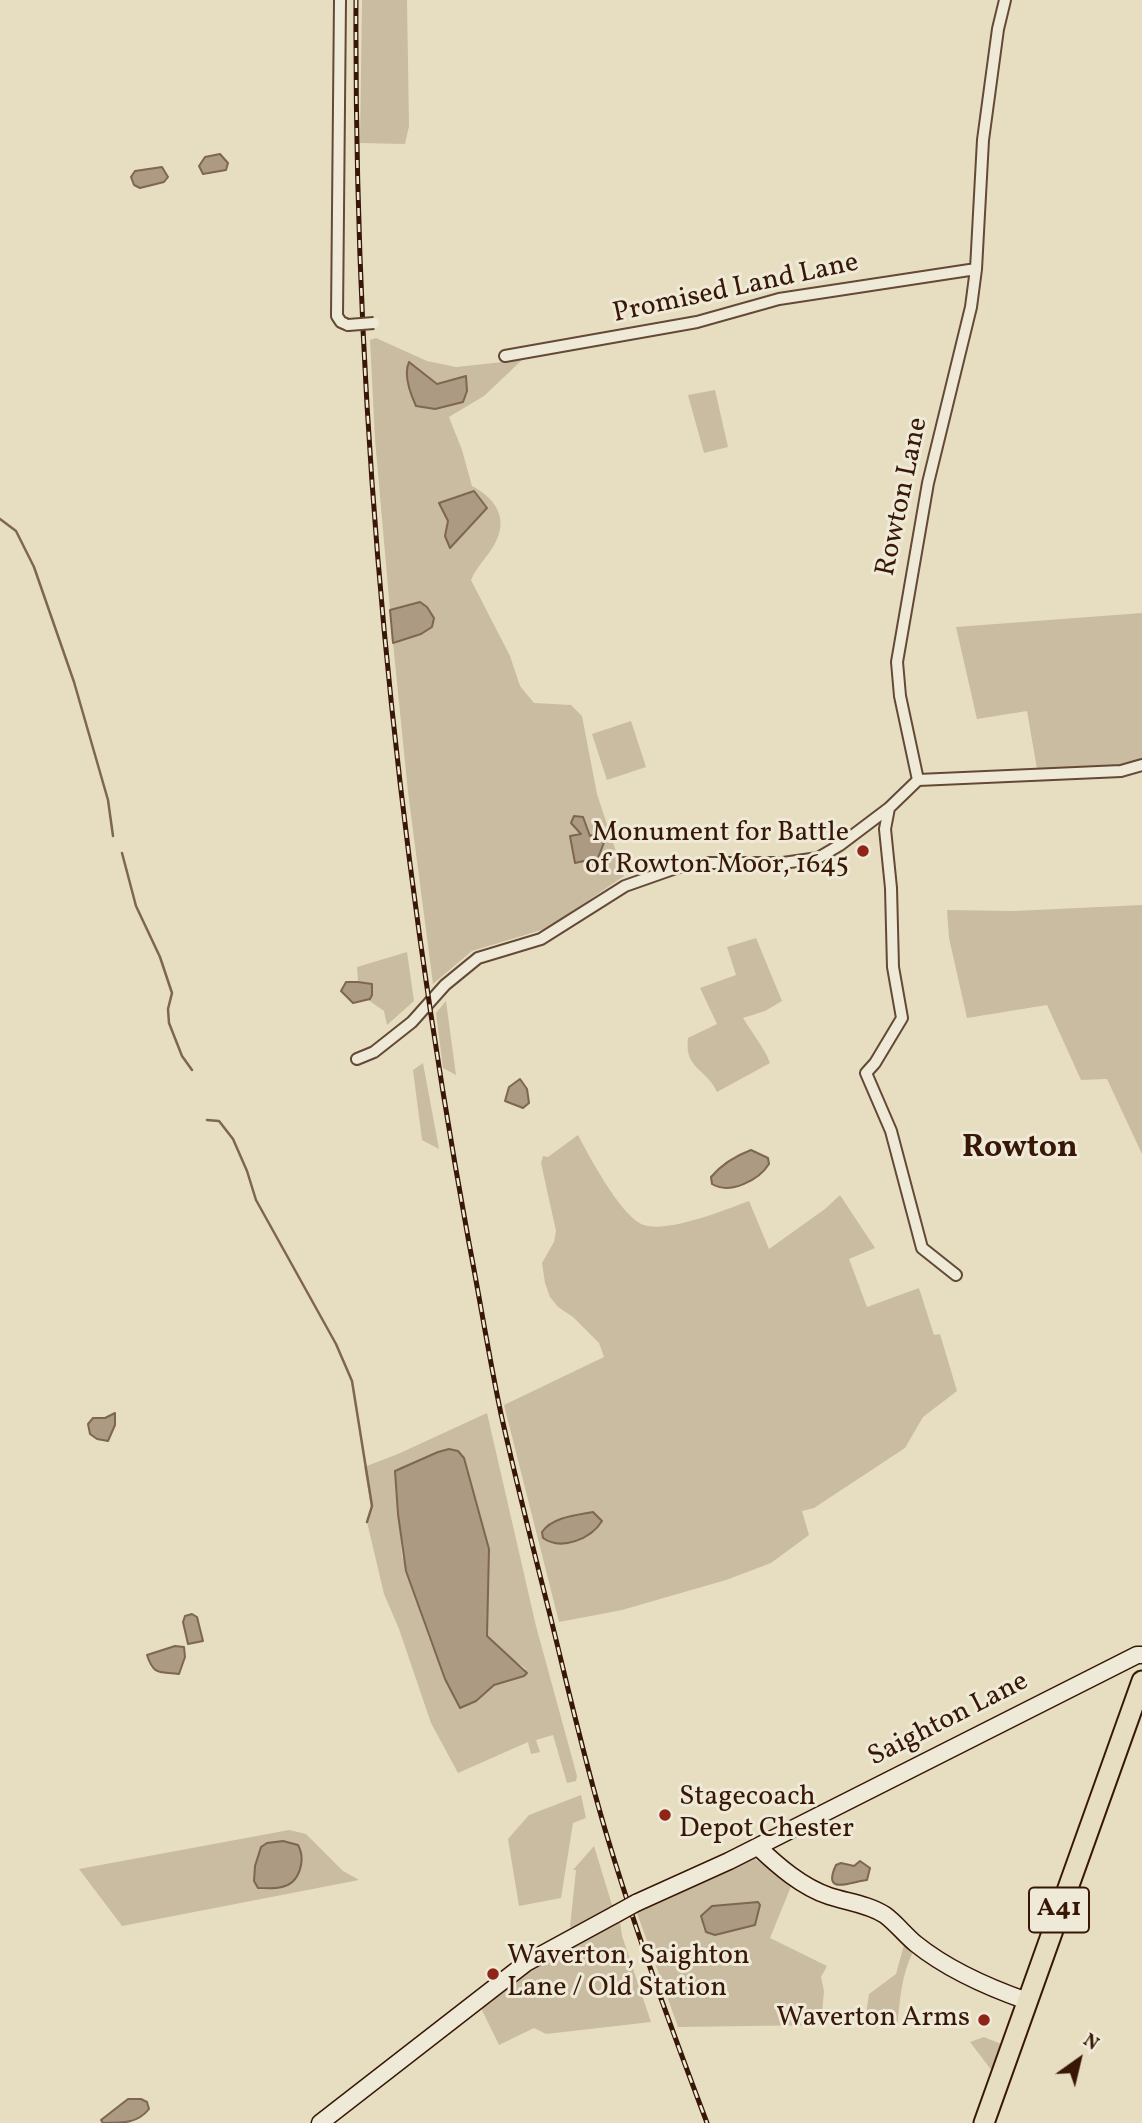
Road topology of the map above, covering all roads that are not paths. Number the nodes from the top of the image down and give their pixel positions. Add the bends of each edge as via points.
1 (340, 0) edge
2 (1005, 0) edge
3 (976, 269) junction
4 (373, 323) dead end
5 (505, 356) dead end
6 (1142, 765) edge
7 (918, 780) junction
8 (889, 808) junction
9 (357, 1059) dead end
10 (956, 1275) dead end
11 (1142, 1654) edge
12 (1142, 1681) edge
13 (758, 1847) junction
14 (1027, 2001) junction
15 (320, 2123) edge
16 (984, 2123) edge

1 - 4 street, bridge via 337,316 348,325
2 - 3 street, Rowton Lane via 982,140
3 - 5 street, Promised Land Lane via 779,299 697,322
3 - 7 street, Rowton Lane via 928,483 897,662
6 - 7 street via 1121,771
7 - 8 street
8 - 9 street via 818,858 708,863 625,886 541,939 478,958 445,985 412,1022 374,1052
8 - 10 street via 885,829 893,967 902,1018 866,1073 891,1131 922,1248
11 - 13 street, Saighton Lane
12 - 14 highway, A41
13 - 14 street via 814,1890 871,1907 933,1955 989,1987
13 - 15 street, Saighton Lane, bridge via 636,1903 526,1963
14 - 16 highway, A41

